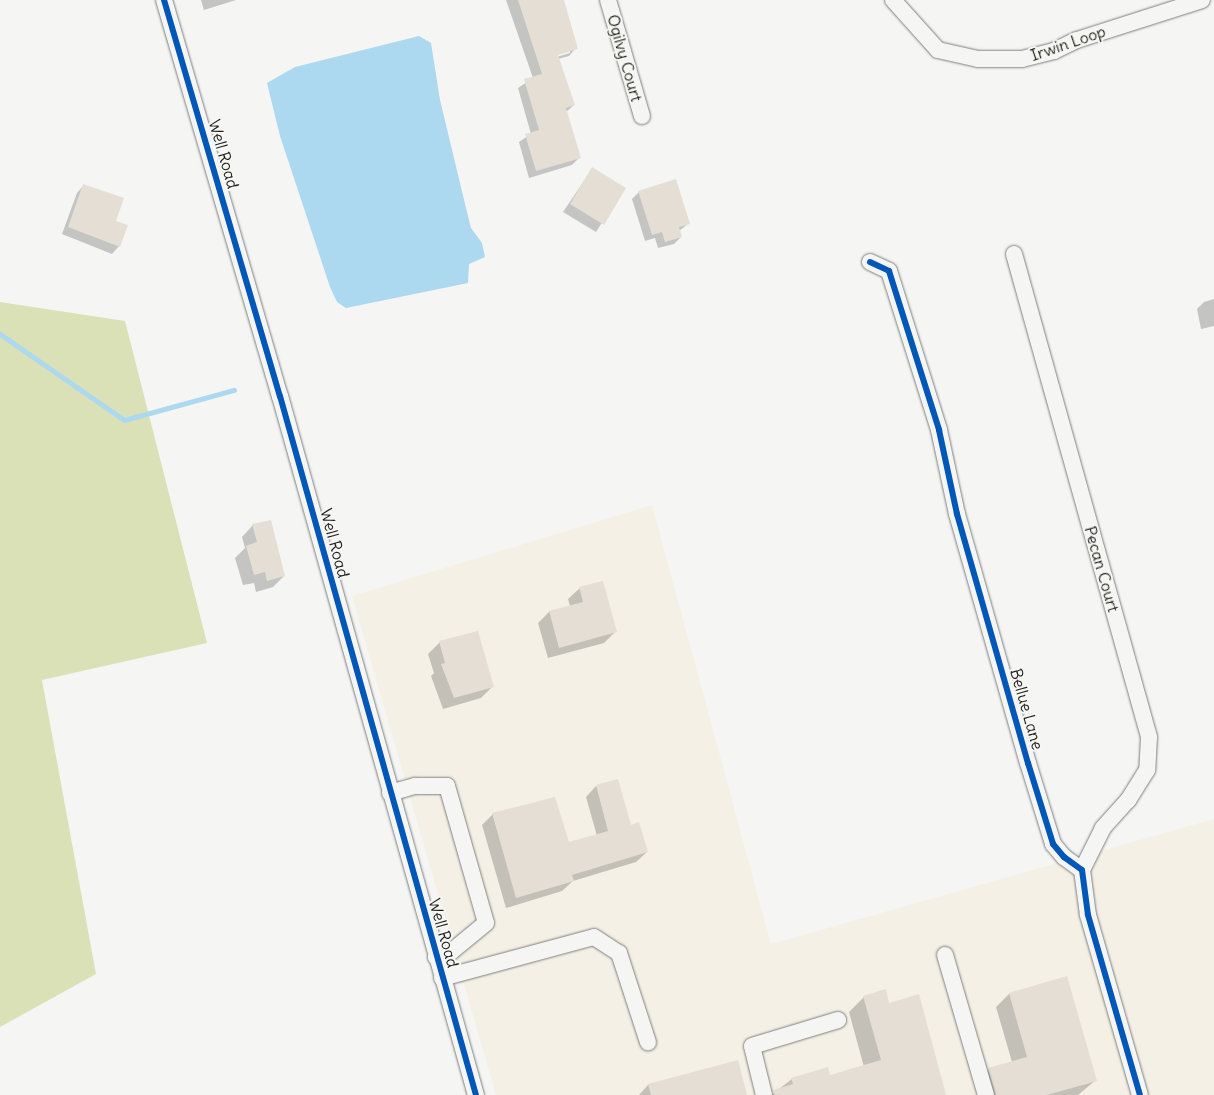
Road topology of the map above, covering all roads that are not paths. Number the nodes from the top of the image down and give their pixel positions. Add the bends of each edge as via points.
1 (164, 0) edge
2 (608, 0) edge
3 (893, 0) edge
4 (1202, 0) edge
5 (642, 116) dead end
6 (1014, 254) dead end
7 (870, 262) dead end
8 (390, 793) junction
9 (1082, 870) junction
10 (944, 955) dead end
11 (436, 957) junction
12 (442, 978) junction
13 (838, 1020) dead end
14 (648, 1042) dead end
15 (476, 1095) edge
16 (764, 1095) edge
17 (986, 1095) edge
18 (1140, 1095) edge

1 - 8 street, Well Road via 280,396
2 - 5 street, Ogilvy Court
3 - 4 street, Irwin Loop via 938,50 978,59 1022,59
6 - 9 street, Pecan Court via 1149,737 1147,770 1128,800 1102,828
7 - 9 street, Bellue Lane via 889,271 939,430 960,523 1053,844
8 - 11 street, Well Road
8 - 11 street via 414,786 447,786 486,923 451,952
9 - 18 street via 1088,915
10 - 17 street
11 - 12 street, Well Road
12 - 14 street via 594,938 619,953
12 - 15 street, Well Road
13 - 16 street via 752,1046

